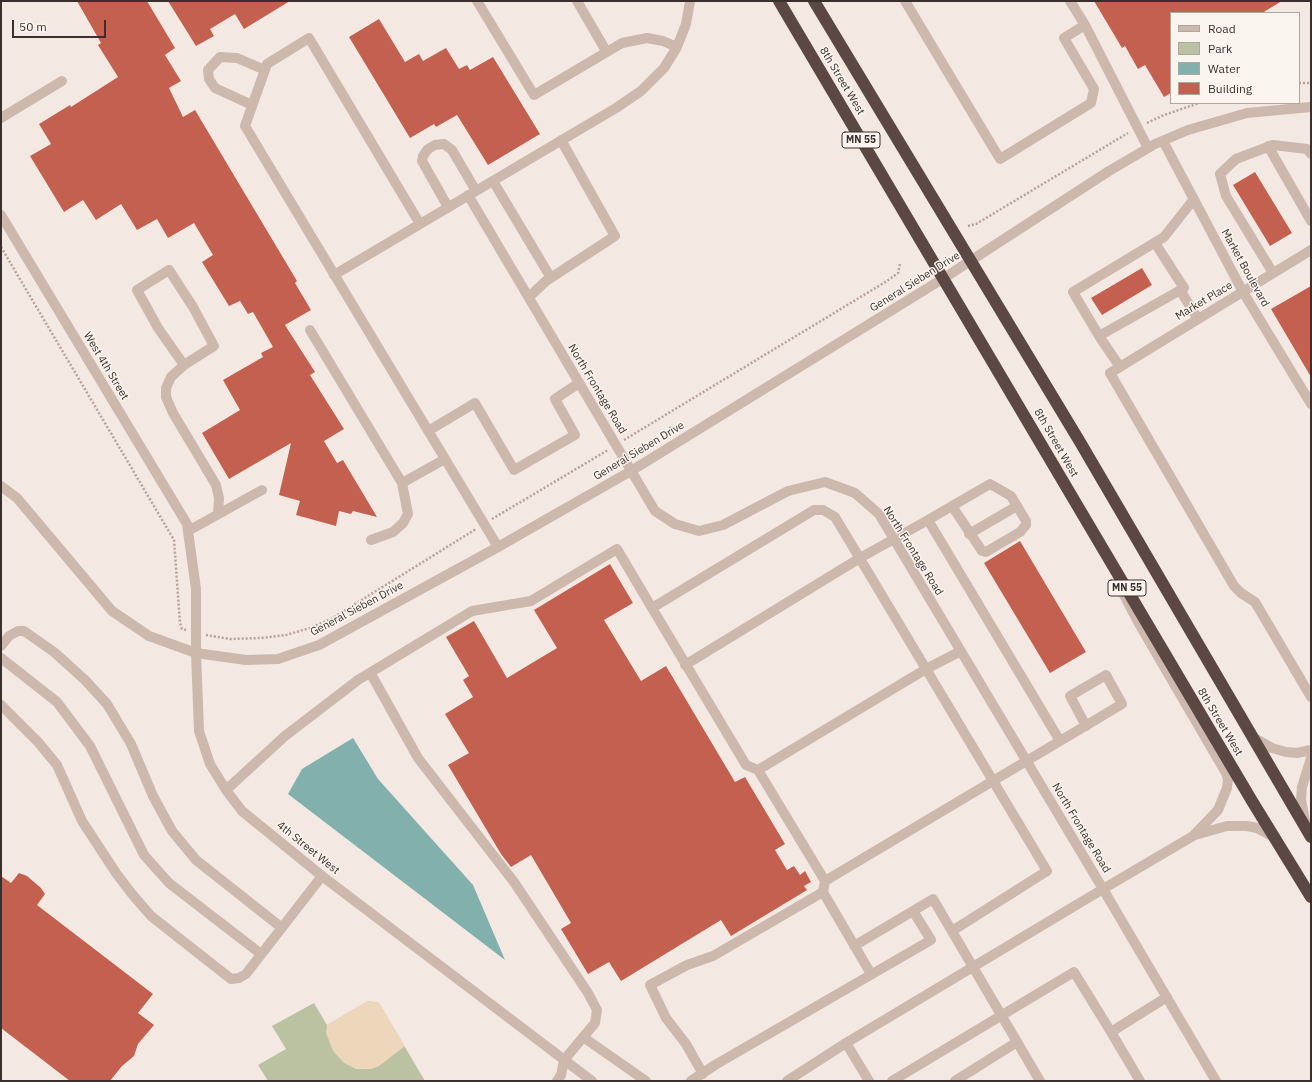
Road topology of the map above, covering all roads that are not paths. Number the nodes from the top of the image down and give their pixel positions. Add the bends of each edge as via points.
1 (477, 1) edge
2 (577, 1) edge
3 (690, 1) edge
4 (779, 1) edge
5 (814, 1) edge
6 (905, 1) edge
7 (1070, 1) edge
8 (1085, 25) junction
9 (678, 47) junction
10 (606, 51) junction
11 (265, 70) junction
12 (62, 81) dead end
13 (252, 105) junction
14 (1311, 107) edge
15 (1, 118) edge
16 (561, 140) junction
17 (1163, 141) junction
18 (1268, 146) junction
19 (1148, 148) junction
20 (1311, 154) edge
21 (493, 181) junction
22 (472, 193) junction
23 (1194, 199) junction
24 (448, 207) junction
25 (1, 215) edge
26 (1311, 221) edge
27 (420, 224) junction
28 (1155, 243) junction
29 (1311, 250) edge
30 (970, 262) junction
31 (1273, 273) junction
32 (334, 275) junction
33 (551, 278) junction
34 (944, 278) junction
35 (1180, 290) junction
36 (1243, 292) junction
37 (529, 297) junction
38 (1198, 319) junction
39 (310, 330) dead end
40 (1099, 336) junction
41 (184, 364) junction
42 (1120, 367) junction
43 (579, 383) junction
44 (1311, 404) edge
45 (428, 431) junction
46 (445, 459) junction
47 (631, 471) junction
48 (402, 482) junction
49 (1, 486) edge
50 (262, 490) dead end
51 (952, 506) junction
52 (1017, 506) junction
53 (218, 514) junction
54 (928, 520) junction
55 (188, 531) junction
56 (969, 534) junction
57 (371, 540) dead end
58 (894, 540) junction
59 (1098, 540) junction
60 (498, 547) junction
61 (860, 558) junction
62 (652, 608) junction
63 (1, 646) edge
64 (961, 651) junction
65 (196, 654) junction
66 (1, 658) edge
67 (685, 665) junction
68 (926, 669) junction
69 (371, 674) junction
70 (1311, 697) edge
71 (1, 705) edge
72 (1086, 726) junction
73 (1252, 737) junction
74 (1060, 741) junction
75 (1311, 750) edge
76 (1311, 758) edge
77 (1026, 761) junction
78 (758, 770) junction
79 (993, 781) junction
80 (226, 790) junction
81 (1309, 833) edge
82 (1193, 836) junction
83 (1274, 837) junction
84 (322, 876) junction
85 (825, 881) junction
86 (1103, 889) junction
87 (823, 892) junction
88 (1311, 897) edge
89 (913, 911) junction
90 (282, 928) junction
91 (952, 931) junction
92 (854, 946) junction
93 (261, 954) junction
94 (973, 968) junction
95 (871, 974) junction
96 (1167, 998) junction
97 (1002, 1017) junction
98 (1111, 1032) junction
99 (583, 1037) junction
100 (1017, 1042) junction
101 (846, 1043) junction
102 (564, 1060) junction
103 (703, 1074) junction
104 (557, 1081) edge
105 (592, 1081) edge
106 (646, 1081) edge
107 (691, 1081) edge
108 (787, 1081) edge
109 (869, 1081) edge
110 (892, 1081) edge
111 (955, 1081) edge
112 (1040, 1081) edge
113 (1140, 1081) edge
114 (1216, 1081) edge

1 - 10 street via 534,95
2 - 10 street
3 - 9 street
4 - 34 highway, 8th Street West / MN 55
5 - 30 highway, 8th Street West / MN 55
6 - 8 street via 1000,159 1091,104 1094,89 1064,38
7 - 8 street
8 - 19 street
9 - 10 street via 647,38 622,43
9 - 16 street via 664,68 641,91
11 - 13 street
11 - 13 street via 237,58 220,57 208,70 209,79 215,88
11 - 27 street via 266,64 309,38
12 - 15 street
13 - 32 street via 245,126
14 - 17 street, General Sieben Drive via 1247,113 1211,122
16 - 21 street
16 - 33 street via 615,236
17 - 19 street, General Sieben Drive
17 - 23 street, Market Boulevard
18 - 20 street via 1307,149
18 - 26 street
18 - 31 street via 1236,159 1220,174 1226,196
19 - 30 street, General Sieben Drive
21 - 22 street
21 - 33 street
22 - 24 street
22 - 24 street, North Frontage Road via 452,150 444,144 428,149 422,161
22 - 37 street, North Frontage Road
23 - 28 street via 1167,234
23 - 36 street, Market Boulevard
24 - 27 street
25 - 55 street, West 4th Street via 187,524
27 - 32 street
28 - 35 street via 1184,288
28 - 40 street via 1073,292
29 - 31 street, Market Place
30 - 34 street, General Sieben Drive
30 - 73 highway, 8th Street West / MN 55 via 1080,442
31 - 36 street, Market Place
32 - 45 street
33 - 37 street
34 - 47 street, General Sieben Drive
34 - 59 highway, 8th Street West / MN 55
35 - 38 street
35 - 40 street
36 - 38 street, Market Place
36 - 44 street, Market Boulevard
37 - 43 street, North Frontage Road
38 - 42 street, Market Place
39 - 48 street
40 - 42 street
41 - 41 street via 214,346 169,270 137,290 158,328
41 - 53 street via 171,377 166,388 166,397 216,485 219,498
42 - 70 street, Market Place via 1110,373 1234,586 1255,602
43 - 45 street via 555,399 575,435 514,470 475,403
43 - 47 street, North Frontage Road
45 - 46 street
46 - 48 street
46 - 60 street
47 - 58 street, North Frontage Road via 656,511 676,524 699,531 723,525 788,491 825,482 855,493 879,514
47 - 60 street, General Sieben Drive
48 - 57 street via 408,514 393,532
49 - 65 street, General Sieben Drive via 17,498 112,611 149,636
50 - 53 street
51 - 52 street via 990,484 1011,496
51 - 54 street
51 - 56 street
52 - 56 street
52 - 56 street via 1026,521 1024,529 986,552 978,548
53 - 55 street
54 - 58 street
54 - 74 street
55 - 65 street, 4th Street West via 196,589
58 - 61 street
58 - 64 street, North Frontage Road
59 - 82 street, North Frontage Road via 1138,622 1228,779 1218,810
59 - 83 highway, 8th Street West / MN 55
60 - 65 street, General Sieben Drive via 319,645 278,659 246,660
61 - 62 street via 835,517 823,510 814,510
61 - 67 street
61 - 68 street
62 - 67 street
62 - 69 street via 617,549 530,601 472,611
63 - 90 street via 8,636 24,631 54,652 85,680 107,704 131,744 153,796 172,831 196,860
64 - 68 street
64 - 77 street, North Frontage Road
65 - 80 street, 4th Street West via 199,731 210,764
66 - 93 street via 57,702 90,746 149,861 169,883
67 - 78 street via 746,765
68 - 78 street
68 - 79 street
69 - 80 street via 326,703 285,736
69 - 99 street via 418,758 514,882 588,993 597,1010 595,1023
71 - 93 street via 57,765 82,821 116,873 151,916 231,979 246,974
72 - 72 street via 1122,704 1106,675 1070,696
72 - 74 street
73 - 75 street via 1286,752
73 - 81 highway, 8th Street West / MN 55
74 - 77 street
76 - 81 street via 1302,787 1301,800
77 - 79 street
77 - 86 street, North Frontage Road
78 - 85 street
79 - 85 street
79 - 91 street via 1047,871
80 - 84 street, 4th Street West via 242,811
82 - 83 street, North Frontage Road via 1236,825 1257,828
82 - 86 street, North Frontage Road
83 - 88 highway, 8th Street West / MN 55
84 - 90 street
84 - 102 street, 4th Street West
85 - 87 street
86 - 94 street
86 - 96 street
87 - 92 street
87 - 103 street via 713,956 687,965 650,985 666,1018 686,1044
89 - 91 street via 933,899
89 - 92 street
89 - 95 street via 931,940
90 - 93 street
91 - 94 street
92 - 95 street
94 - 97 street
94 - 101 street
95 - 103 street
96 - 98 street
96 - 114 street
97 - 98 street via 1074,972
97 - 100 street
97 - 110 street
98 - 113 street
99 - 102 street
99 - 106 street
100 - 111 street
100 - 112 street
101 - 108 street
101 - 109 street
102 - 104 street
102 - 105 street, 4th Street West
103 - 107 street

